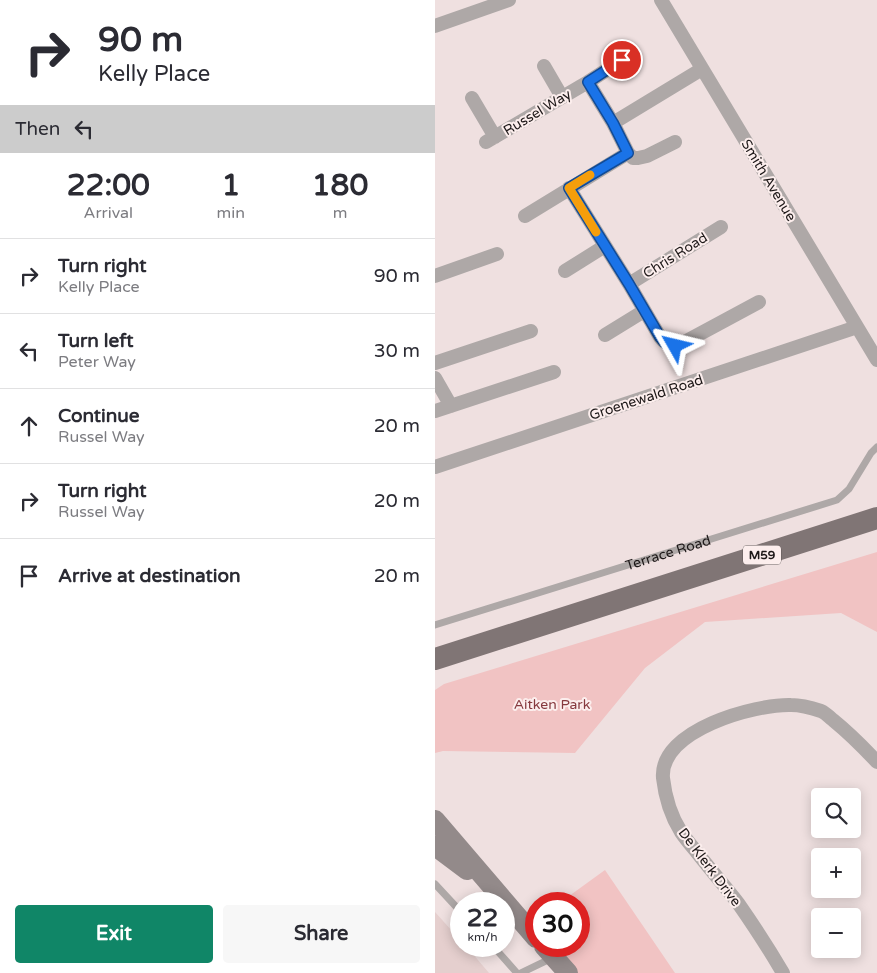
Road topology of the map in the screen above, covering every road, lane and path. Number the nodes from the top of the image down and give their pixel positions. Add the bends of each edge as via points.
1 (509, 0) edge
2 (661, 0) edge
3 (490, 3) edge
4 (435, 26) edge
5 (622, 60) dead end
6 (544, 66) dead end
7 (702, 69) junction
8 (588, 82) junction
9 (563, 97) junction
10 (472, 98) dead end
11 (613, 123) junction
12 (675, 142) dead end
13 (628, 153) junction
14 (569, 188) junction
15 (525, 216) dead end
16 (721, 227) dead end
17 (605, 246) junction
18 (497, 254) dead end
19 (565, 271) dead end
20 (435, 276) edge
21 (629, 284) junction
22 (759, 302) dead end
23 (645, 311) junction
24 (857, 327) junction
25 (531, 331) dead end
26 (605, 335) dead end
27 (877, 360) edge
28 (435, 363) edge
29 (554, 372) dead end
30 (435, 378) edge
31 (451, 406) junction
32 (435, 411) edge
33 (877, 447) edge
34 (435, 467) edge
35 (877, 518) edge
36 (435, 625) edge
37 (435, 659) edge
38 (877, 762) edge
39 (435, 820) edge
40 (435, 846) edge
41 (435, 884) edge
42 (494, 892) edge
43 (497, 892) edge
44 (450, 900) edge
45 (515, 913) edge
46 (525, 925) edge
47 (503, 957) edge
48 (542, 957) edge
49 (554, 957) edge
50 (517, 973) edge
51 (521, 973) edge
52 (568, 973) edge
53 (783, 973) edge

1 - 3 street
2 - 7 street, Smith Avenue
3 - 4 street
5 - 8 street, Russel Way
6 - 9 street
7 - 11 street
7 - 24 street, Smith Avenue
8 - 9 street, Russel Way
8 - 11 street
9 - 10 street, Russel Way via 491,139
11 - 13 street
12 - 13 street via 641,158 633,158
13 - 14 street
14 - 15 street
14 - 17 street
16 - 21 street, Chris Road
17 - 19 street
17 - 21 street
18 - 20 street
21 - 23 street
22 - 23 street via 675,346 665,343
23 - 26 street
24 - 27 street, Smith Avenue
24 - 34 street, Groenewald Road
25 - 28 street
29 - 31 street
30 - 31 street
31 - 32 street
33 - 36 lane, Terrace Road via 849,489 837,500
35 - 37 main road, M59
38 - 53 street, De Klerk Drive via 823,712 792,705 741,712 702,727 681,741 665,765 665,788 681,832 737,902
39 - 43 main road
40 - 42 main road
41 - 44 lane
45 - 46 main road
47 - 50 lane
48 - 51 lane
49 - 52 main road

